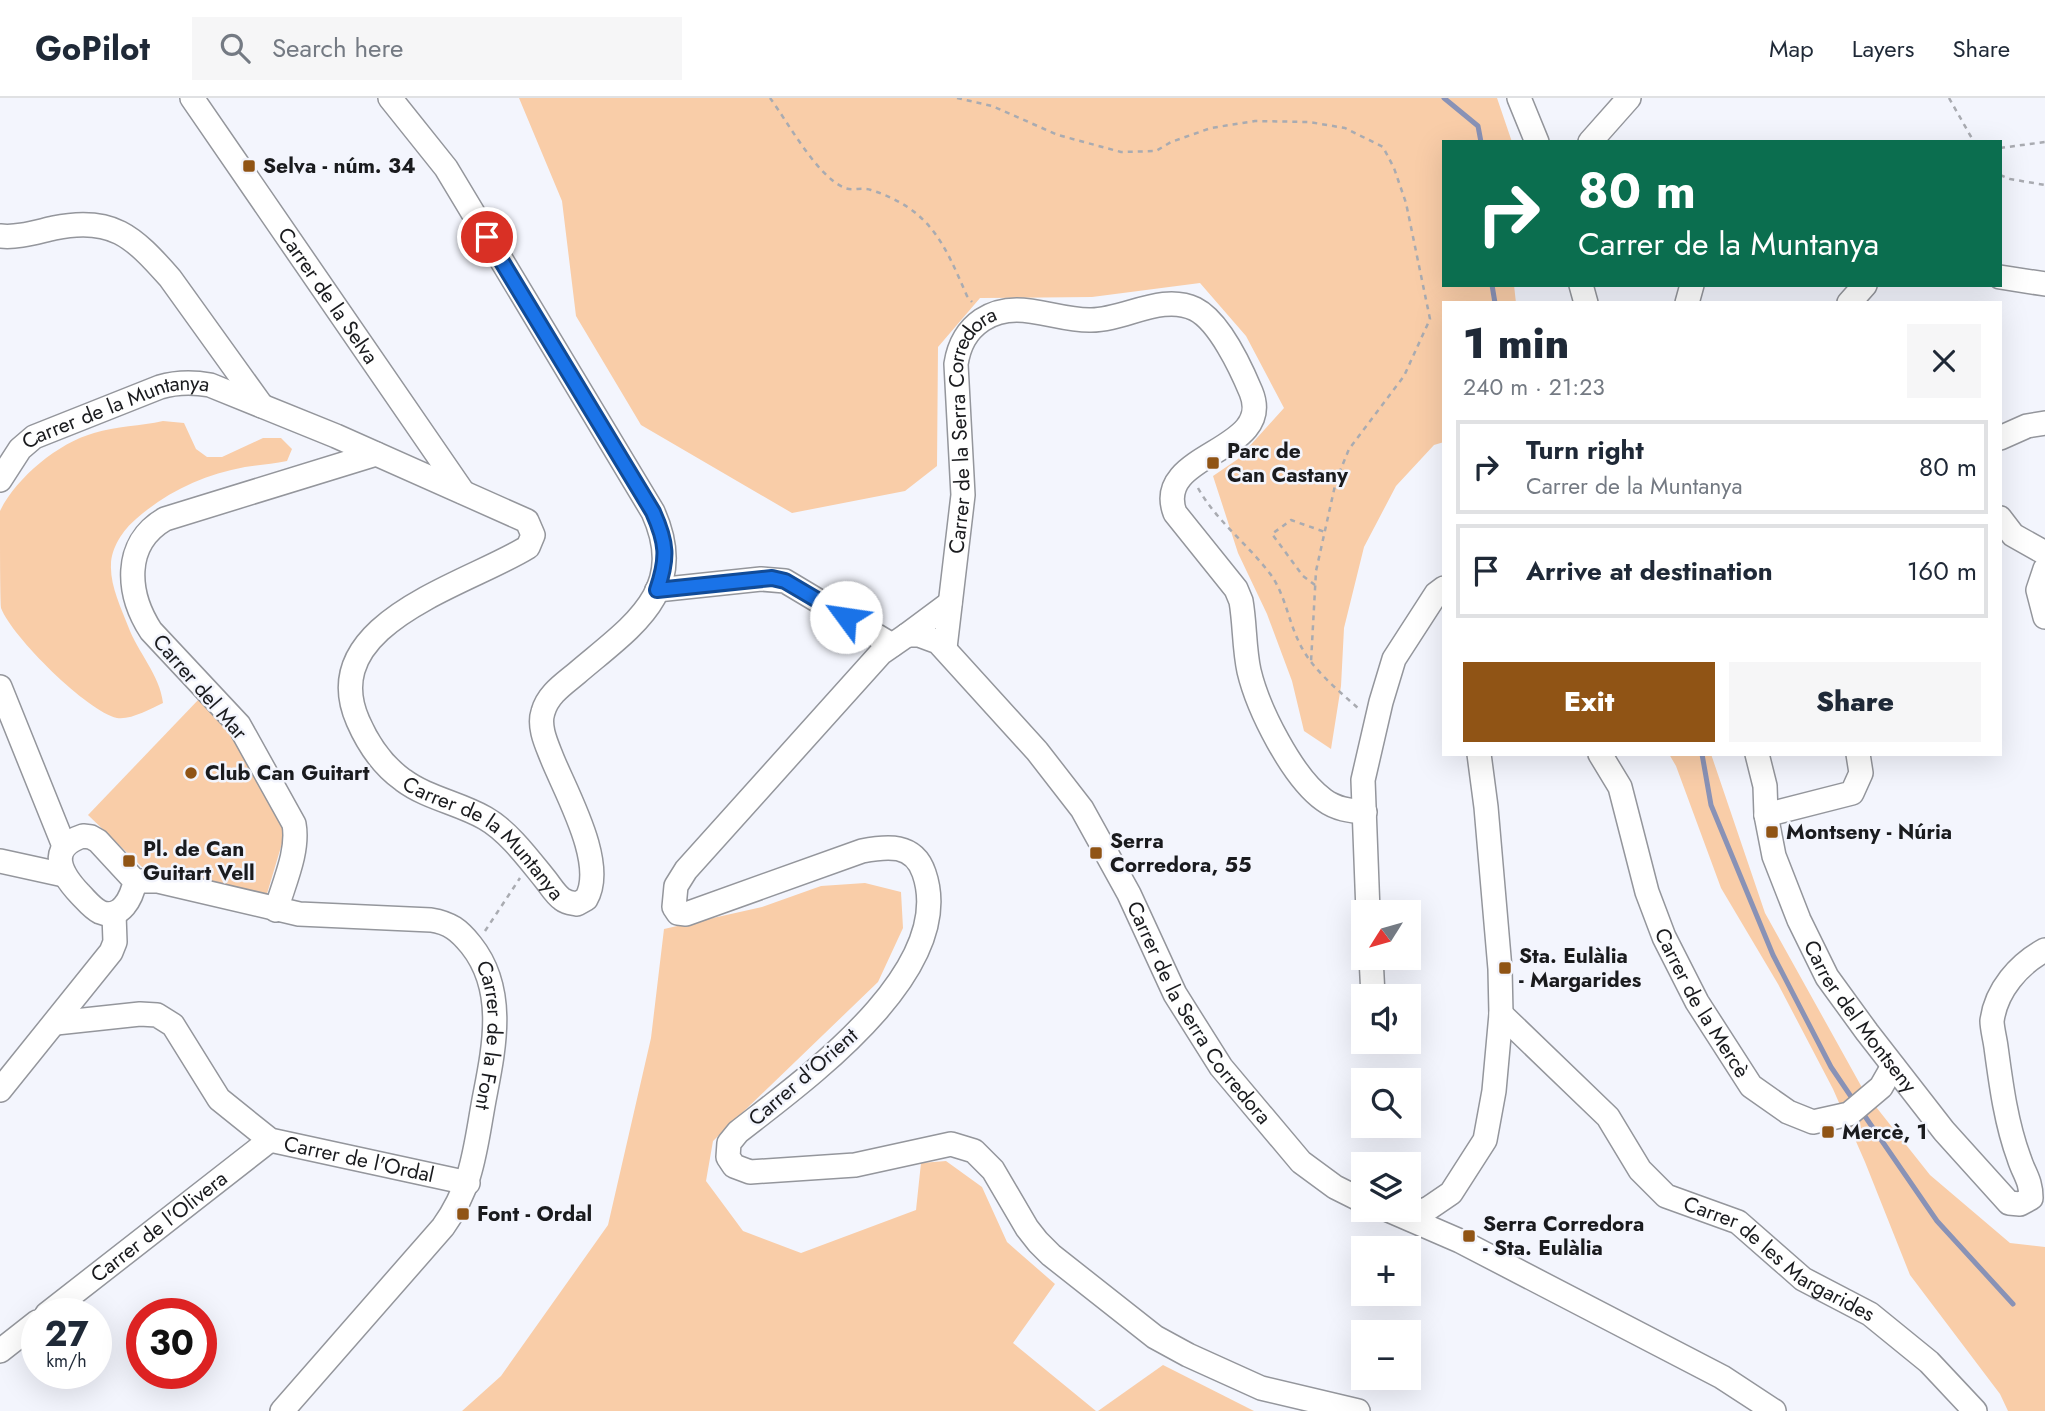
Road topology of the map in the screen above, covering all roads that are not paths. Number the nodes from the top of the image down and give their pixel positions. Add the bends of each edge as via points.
1 (192, 98) edge
2 (390, 98) edge
3 (1519, 98) edge
4 (1629, 98) edge
5 (1536, 140) edge
6 (1592, 140) edge
7 (0, 236) edge
8 (2002, 277) edge
9 (2045, 284) edge
10 (1863, 287) edge
11 (1851, 301) edge
12 (262, 406) junction
13 (2045, 423) edge
14 (2002, 437) edge
15 (376, 454) junction
16 (0, 480) edge
17 (463, 492) junction
18 (2002, 521) edge
19 (2045, 553) edge
20 (2045, 569) edge
21 (657, 590) junction
22 (1442, 590) edge
23 (950, 603) junction
24 (2045, 617) edge
25 (899, 640) junction
26 (945, 648) junction
27 (1, 694) edge
28 (1479, 756) edge
29 (1601, 756) edge
30 (1758, 756) edge
31 (1858, 756) edge
32 (1365, 813) junction
33 (1766, 815) junction
34 (64, 846) junction
35 (0, 861) edge
36 (64, 876) junction
37 (135, 881) junction
38 (1368, 900) edge
39 (276, 909) junction
40 (114, 914) junction
41 (2045, 950) edge
42 (1502, 1014) junction
43 (56, 1023) junction
44 (1893, 1066) junction
45 (0, 1090) edge
46 (270, 1139) junction
47 (468, 1182) junction
48 (1451, 1193) junction
49 (1351, 1195) edge
50 (1421, 1211) edge
51 (1419, 1222) edge
52 (1460, 1241) junction
53 (67, 1298) edge
54 (21, 1335) edge
55 (0, 1351) edge
56 (282, 1411) edge
57 (1357, 1411) edge
58 (1773, 1411) edge
59 (1975, 1411) edge

1 - 17 street, Carrer de la Selva
2 - 21 street, Carrer de la Muntanya via 446,168 653,512 666,559
3 - 5 street
4 - 6 street
7 - 12 street via 81,223 129,237 170,278
8 - 9 street
10 - 11 street
12 - 15 street, Carrer de la Muntanya
12 - 16 street, Carrer de la Muntanya via 210,385 160,387 34,437 20,449
13 - 14 street
15 - 17 street, Carrer de la Muntanya
15 - 39 street, Carrer del Mar via 165,519 147,531 134,561 134,588 144,620 239,725 294,824 295,846
17 - 21 street, Carrer de la Muntanya via 527,522 531,543 401,612 374,635 353,667 352,704 363,732 388,768 424,792 486,818 566,901 577,904 588,896 590,855 549,750 542,716 553,693 634,624
18 - 19 street via 2012,535
20 - 24 street via 2038,590
21 - 25 street via 761,579 785,581
22 - 32 street via 1394,659 1363,780
23 - 25 street, Carrer d'Orient
23 - 26 street, Carrer de la Serra Corredora
23 - 32 street, Carrer de la Serra Corredora via 963,495 956,364 968,332 995,313 1014,309 1091,320 1158,305 1196,310 1222,337 1251,391 1254,410 1252,421 1240,435 1182,475 1173,487 1172,503 1236,589 1252,682 1282,748 1304,781 1323,799 1335,807
25 - 26 street via 930,638
25 - 57 street, Carrer d'Orient via 881,653 676,886 674,907 686,914 862,851 887,847 902,848 913,856 928,884 922,940 900,980 852,1039 738,1132 728,1146 729,1160 737,1168 759,1172 855,1165 937,1146 963,1146 985,1159 1027,1228 1051,1255 1155,1336 1261,1388
26 - 49 street, Carrer de la Serra Corredora via 1082,809 1129,894 1175,994 1222,1067 1301,1162
27 - 34 street
28 - 42 street
29 - 44 street, Carrer de la Mercè via 1620,787 1647,892 1664,937 1697,1002 1751,1086 1788,1112 1813,1122 1849,1114 1881,1087
30 - 33 street, Carrer del Montseny
31 - 33 street via 1861,773 1852,793
32 - 38 street
33 - 44 street, Carrer del Montseny via 1774,856 1827,977
34 - 36 street via 59,860
34 - 37 street via 91,836
35 - 36 street
36 - 40 street via 94,908
37 - 39 street, Carrer de la Font via 158,881
37 - 40 street via 130,901
39 - 47 street, Carrer de la Font via 439,921 455,927 474,948 492,986 495,1019
40 - 43 street via 111,951
41 - 44 street, Carrer del Montseny via 2010,978 1992,1022 2003,1094 2019,1159 2031,1184 2031,1198 2010,1203
42 - 48 street via 1485,1140
42 - 59 street, Carrer de les Margarides via 1608,1117 1640,1170 1666,1196 1738,1222 1803,1279 1870,1314 1929,1363
43 - 45 street
43 - 46 street, Carrer de l'Ordal via 139,1014 162,1018 173,1025 219,1099
46 - 47 street, Carrer de l'Ordal
46 - 53 street, Carrer de l'Olivera
47 - 56 street, Carrer de la Font via 443,1227
48 - 50 street
48 - 52 street
51 - 52 street
52 - 58 street via 1722,1377
54 - 55 street

